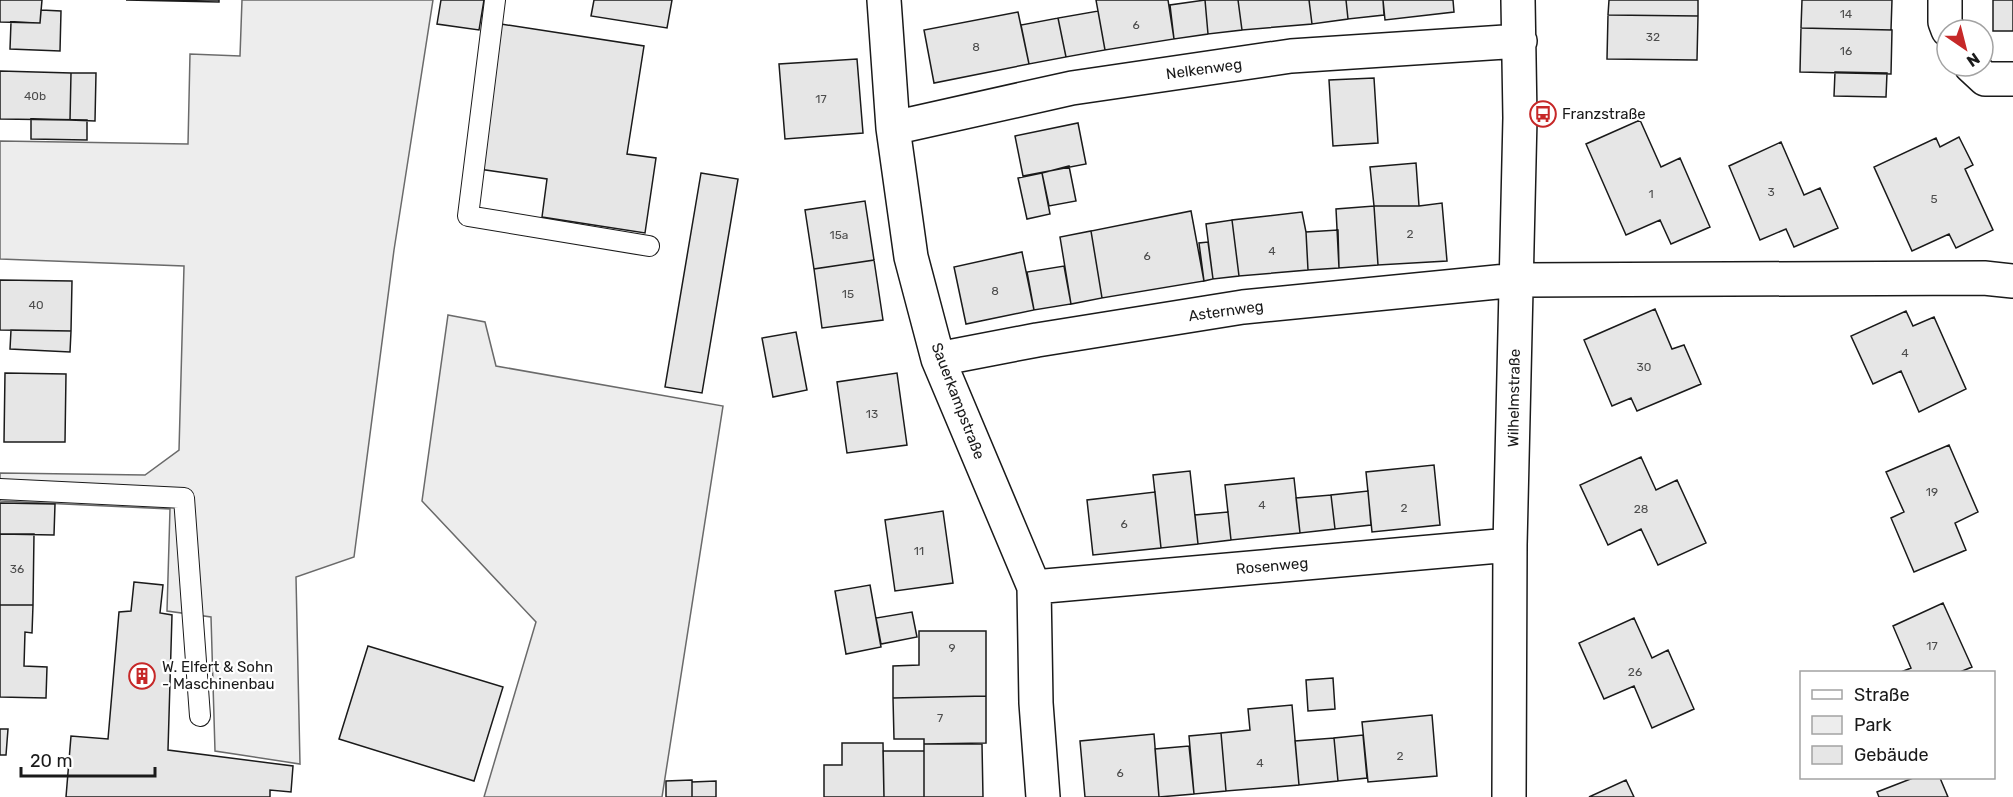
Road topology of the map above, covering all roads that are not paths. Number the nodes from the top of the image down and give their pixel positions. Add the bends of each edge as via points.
1 (495, 0) edge
2 (884, 0) edge
3 (1518, 0) edge
4 (1945, 0) edge
5 (1944, 18) edge
6 (1520, 41) junction
7 (1984, 78) edge
8 (2013, 79) edge
9 (893, 128) junction
10 (649, 246) dead end
11 (1516, 280) junction
12 (2013, 281) edge
13 (938, 359) junction
14 (0, 489) edge
15 (1510, 545) junction
16 (1034, 587) junction
17 (200, 716) dead end
18 (1043, 797) edge
19 (1509, 797) edge

1 - 10 lane via 468,216
2 - 9 street, Sauerkampstraße
3 - 6 street, Wilhelmstraße
4 - 5 street
6 - 9 street, Nelkenweg via 1291,56 1072,88
6 - 11 street, Wilhelmstraße
7 - 8 street
9 - 13 street, Sauerkampstraße via 911,257
11 - 12 street
11 - 13 street, Asternweg via 1243,308
11 - 15 street, Wilhelmstraße
13 - 16 street, Sauerkampstraße
14 - 17 lane via 184,498
15 - 16 street, Rosenweg
15 - 19 street, Wilhelmstraße
16 - 18 street, Sauerkampstraße

